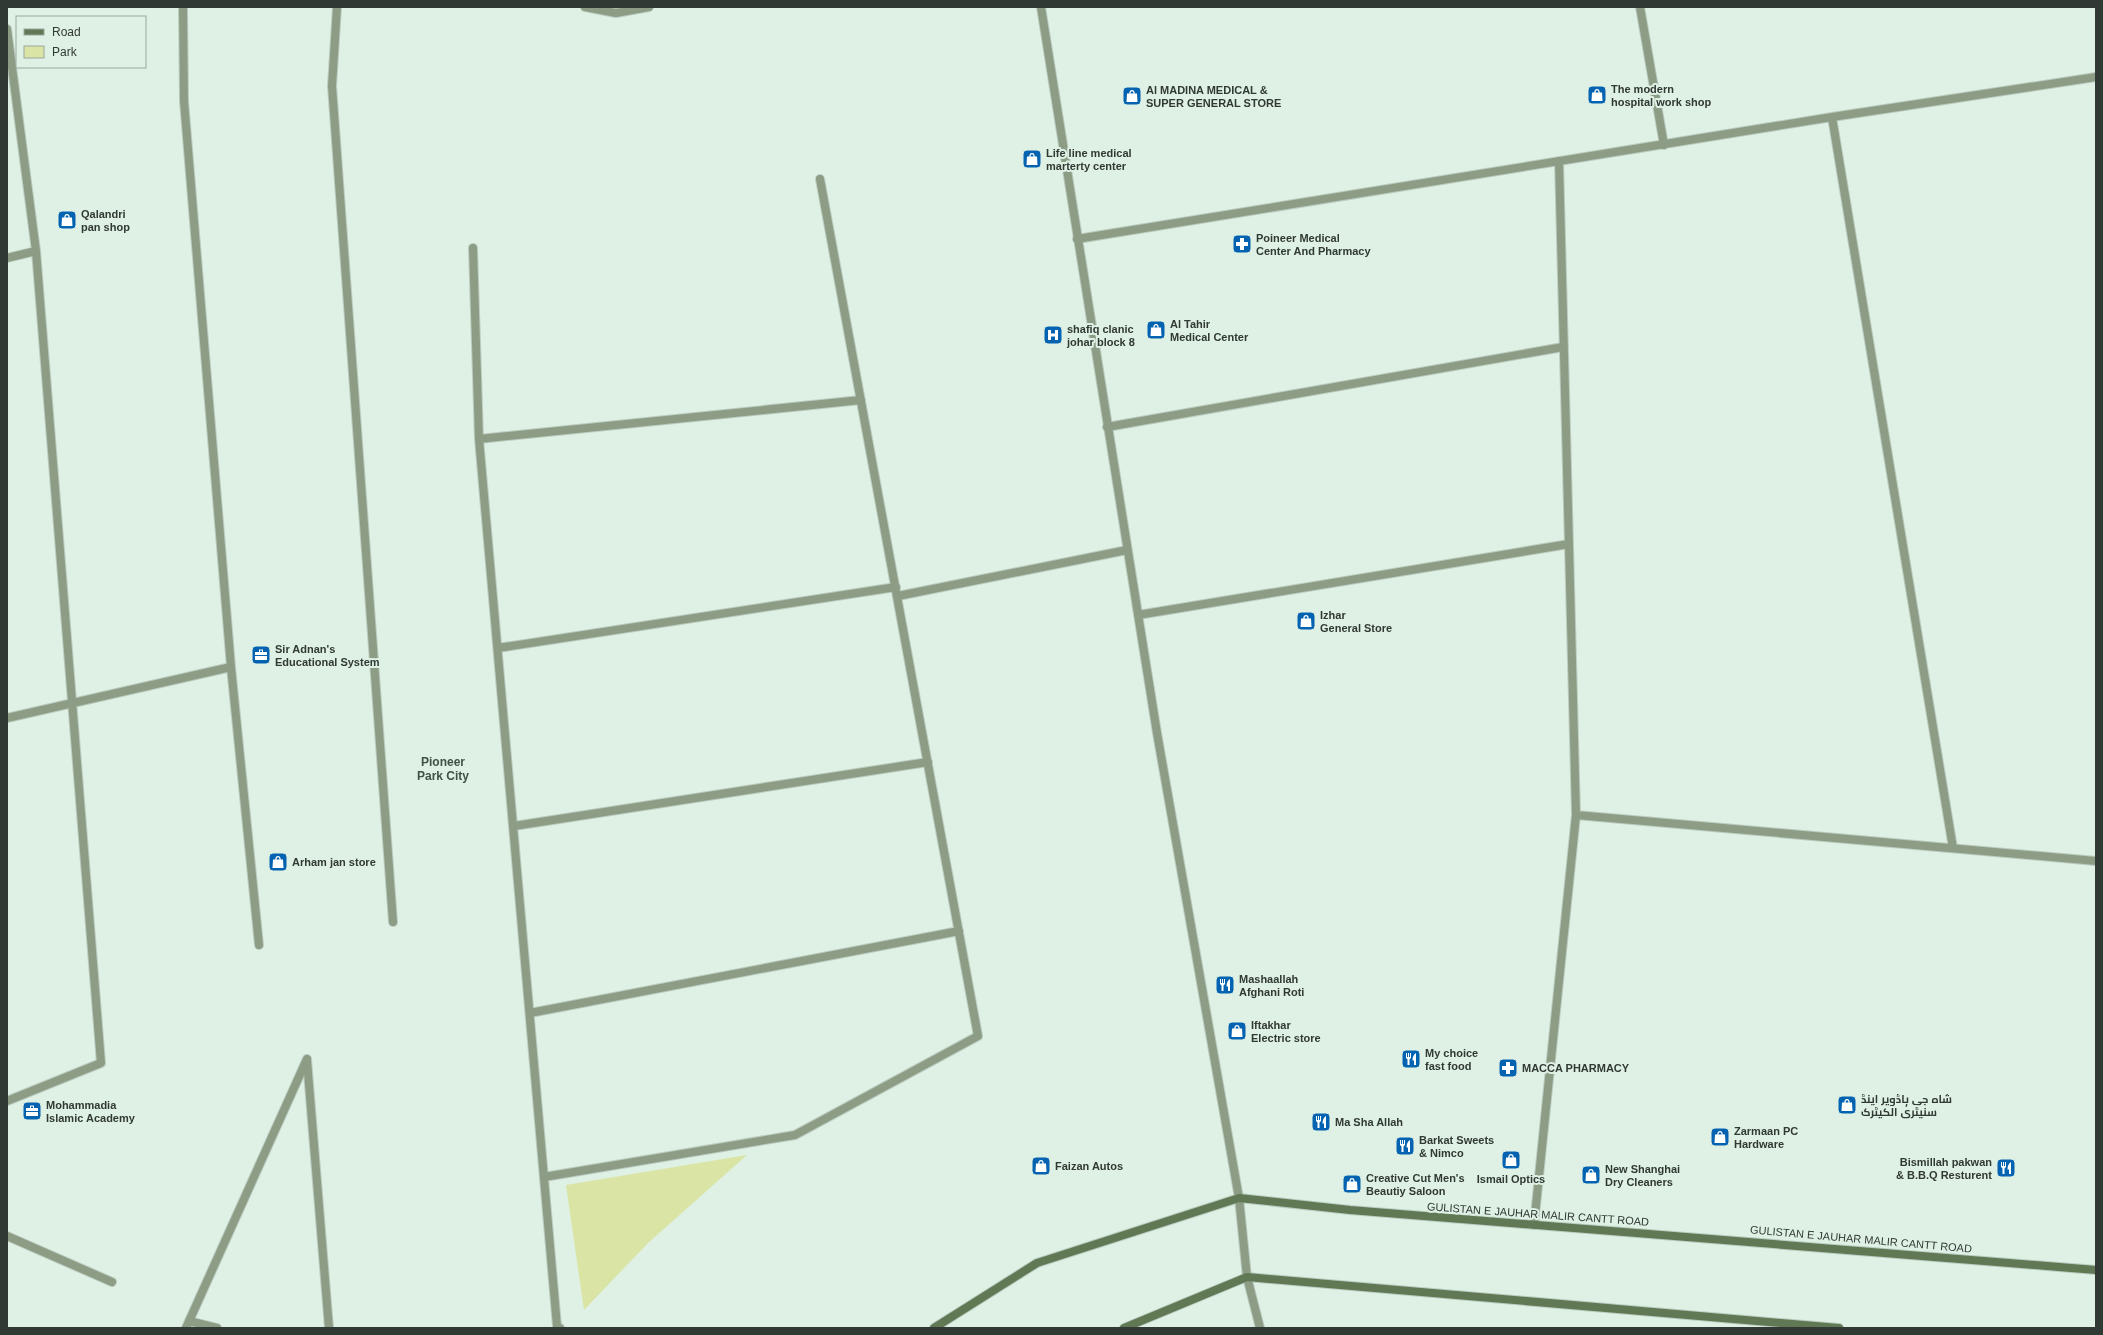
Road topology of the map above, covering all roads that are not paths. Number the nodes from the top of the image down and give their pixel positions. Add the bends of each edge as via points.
1 (183, 7) edge
2 (337, 7) edge
3 (585, 7) edge
4 (649, 7) edge
5 (1041, 7) edge
6 (1640, 7) edge
7 (7, 29) edge
8 (2096, 77) edge
9 (1832, 117) junction
10 (1664, 144) junction
11 (1559, 161) junction
12 (820, 179) dead end
13 (1077, 239) junction
14 (473, 248) dead end
15 (36, 251) junction
16 (7, 258) edge
17 (1564, 347) junction
18 (861, 400) junction
19 (1107, 428) junction
20 (479, 439) junction
21 (1569, 544) junction
22 (1127, 550) junction
23 (896, 587) junction
24 (898, 596) junction
25 (1138, 615) junction
26 (498, 648) junction
27 (231, 667) junction
28 (72, 703) junction
29 (7, 718) edge
30 (928, 762) junction
31 (1576, 815) junction
32 (514, 826) junction
33 (1953, 848) junction
34 (2096, 861) edge
35 (393, 922) dead end
36 (959, 930) junction
37 (259, 945) dead end
38 (530, 1013) junction
39 (7, 1101) edge
40 (544, 1177) junction
41 (1239, 1198) junction
42 (1534, 1225) junction
43 (7, 1236) edge
44 (2096, 1270) edge
45 (1247, 1277) junction
46 (112, 1282) dead end
47 (188, 1325) edge
48 (558, 1327) edge
49 (217, 1328) edge
50 (329, 1328) edge
51 (934, 1328) edge
52 (1124, 1328) edge
53 (1260, 1328) edge
54 (1839, 1328) edge

1 - 27 street via 184,101
2 - 35 street via 332,86
3 - 4 street via 616,13
5 - 13 street
6 - 10 street
7 - 15 street
8 - 9 street
9 - 10 street
9 - 33 street
10 - 11 street
11 - 13 street
11 - 17 street
12 - 18 street
13 - 19 street
14 - 20 street
15 - 16 street
15 - 28 street
17 - 19 street
17 - 21 street
18 - 20 street
18 - 23 street
19 - 22 street
20 - 26 street
21 - 25 street
21 - 31 street
22 - 24 street
22 - 25 street
23 - 24 street
23 - 26 street
24 - 30 street
25 - 41 street
26 - 32 street
27 - 28 street
27 - 37 street
28 - 29 street
28 - 39 street via 101,1063
30 - 32 street
30 - 36 street
31 - 33 street
31 - 42 street
32 - 38 street
33 - 34 street
36 - 38 street
36 - 40 street via 978,1036 795,1135
38 - 40 street
40 - 48 street
41 - 42 main road, GULISTAN E JAUHAR MALIR CANTT ROAD
41 - 45 street
41 - 51 main road, GULISTAN E JAUHAR MALIR CANTT ROAD via 1037,1263
42 - 44 main road, GULISTAN E JAUHAR MALIR CANTT ROAD
43 - 46 street
45 - 52 main road
45 - 53 street
45 - 54 main road
47 - 49 street
47 - 50 street via 307,1059

